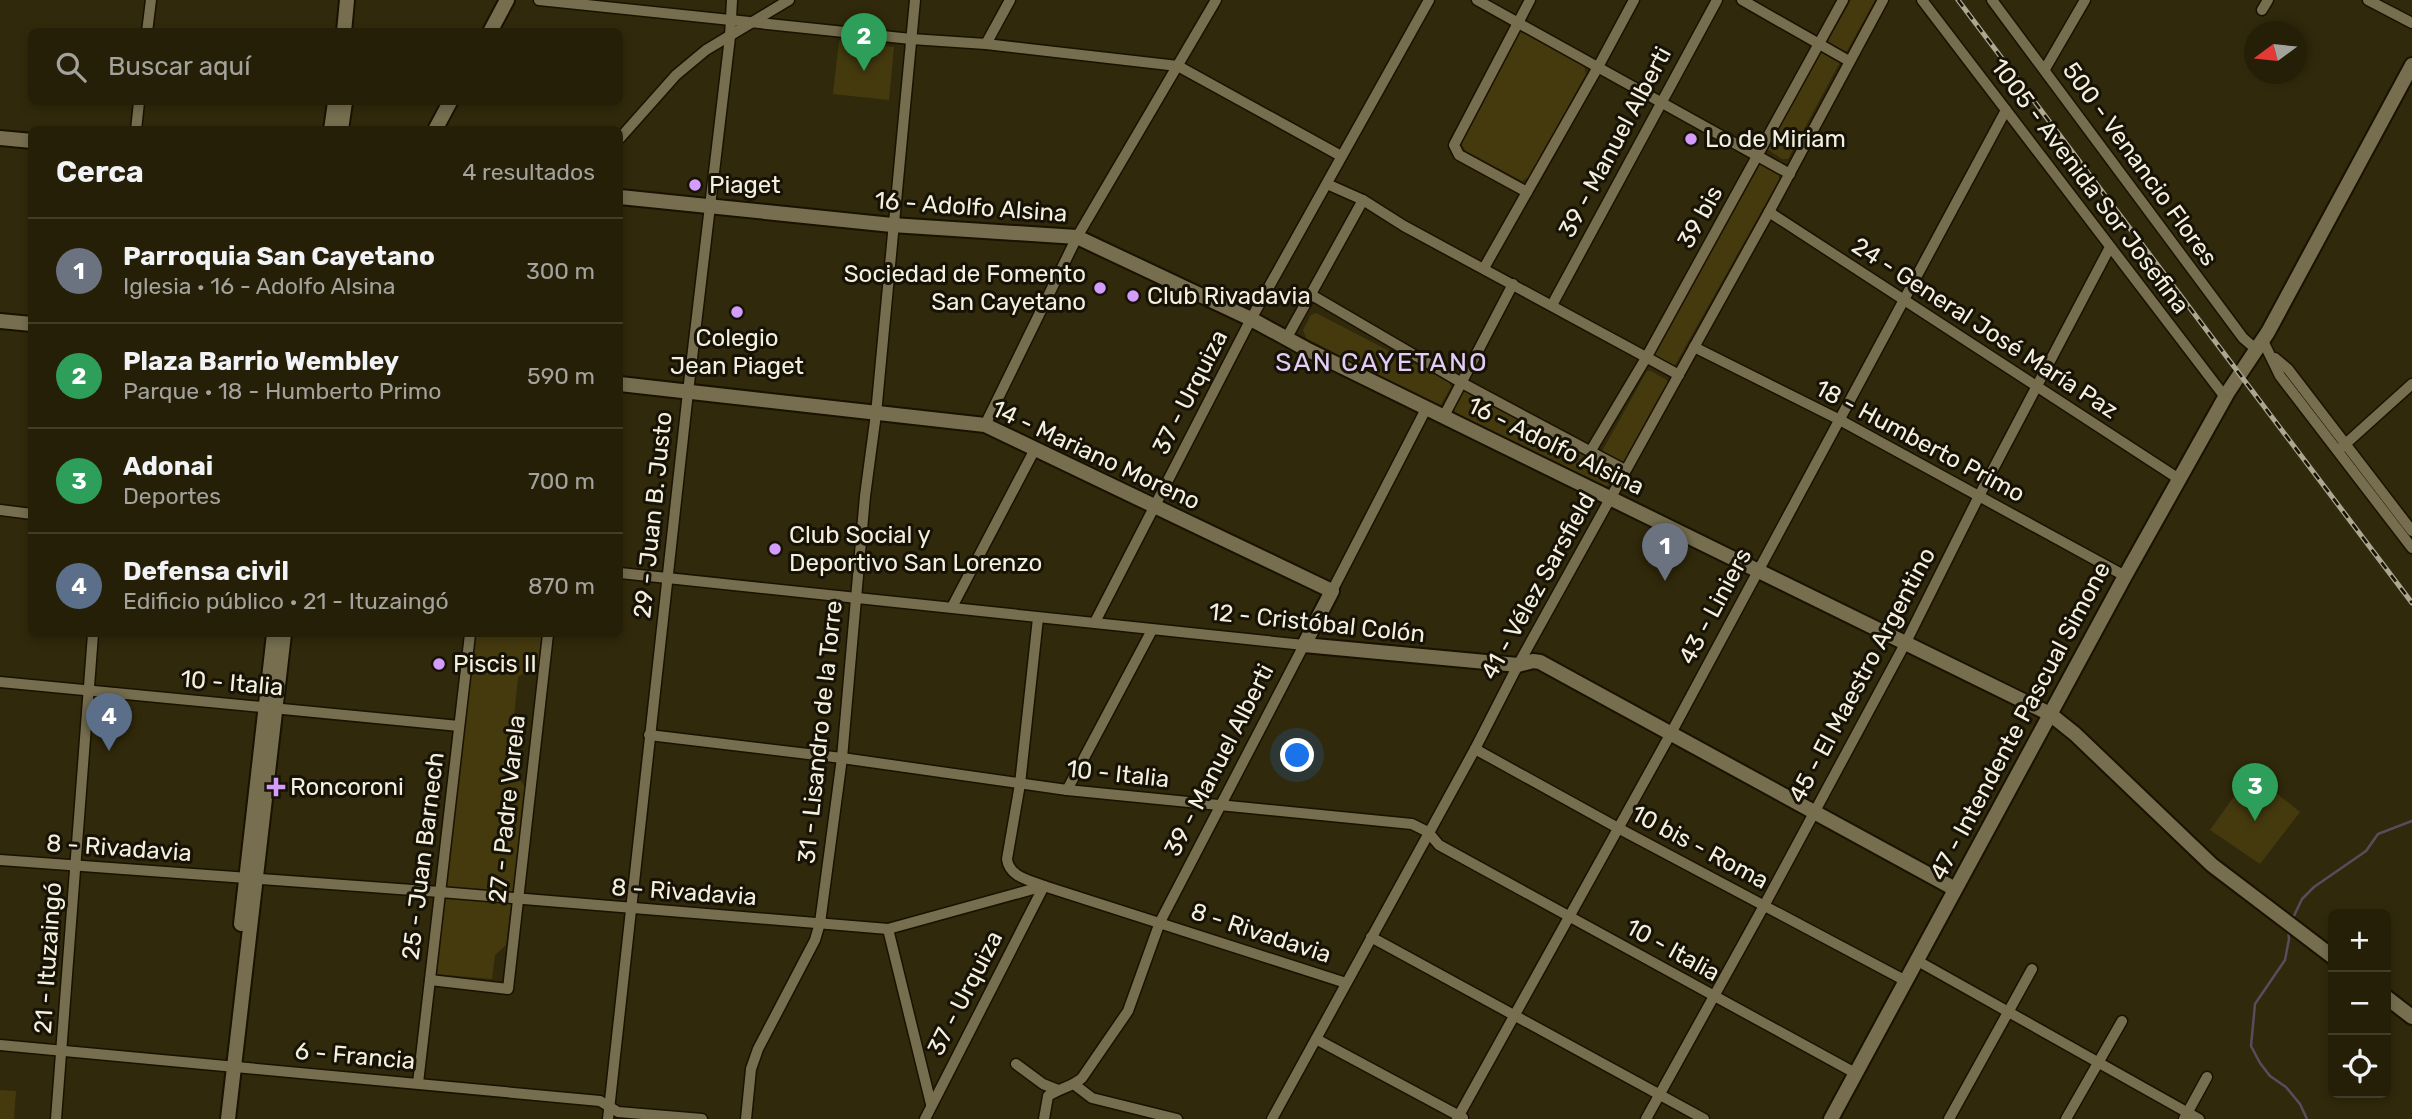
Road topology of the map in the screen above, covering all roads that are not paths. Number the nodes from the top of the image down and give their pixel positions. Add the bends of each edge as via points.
1 (151, 0) edge
2 (347, 0) edge
3 (357, 0) edge
4 (507, 0) edge
5 (539, 0) edge
6 (732, 0) edge
7 (789, 0) edge
8 (915, 0) edge
9 (1010, 0) edge
10 (1216, 0) edge
11 (1429, 0) edge
12 (1478, 0) edge
13 (1530, 0) edge
14 (1633, 0) edge
15 (1717, 0) edge
16 (1742, 0) edge
17 (1843, 0) edge
18 (1883, 0) edge
19 (1922, 0) edge
20 (1992, 0) edge
21 (2085, 0) edge
22 (2268, 0) edge
23 (2368, 0) edge
24 (2262, 10) dead end
25 (732, 19) junction
26 (755, 22) junction
27 (1517, 23) junction
28 (2412, 23) edge
29 (148, 28) edge
30 (344, 28) edge
31 (354, 28) edge
32 (491, 28) edge
33 (730, 37) junction
34 (911, 39) junction
35 (1819, 42) junction
36 (986, 44) junction
37 (1849, 61) junction
38 (2412, 65) edge
39 (1178, 66) junction
40 (1598, 67) junction
41 (2045, 69) junction
42 (1663, 102) junction
43 (139, 105) edge
44 (335, 105) edge
45 (345, 105) edge
46 (448, 105) edge
47 (2006, 110) junction
48 (136, 126) edge
49 (332, 126) edge
50 (342, 126) edge
51 (437, 126) edge
52 (623, 135) edge
53 (0, 138) edge
54 (28, 141) edge
55 (1758, 154) junction
56 (1341, 156) junction
57 (1790, 174) junction
58 (1327, 184) junction
59 (1527, 192) junction
60 (623, 197) edge
61 (1363, 200) junction
62 (710, 206) junction
63 (1769, 212) junction
64 (892, 225) junction
65 (1077, 237) junction
66 (2110, 247) junction
67 (1484, 268) junction
68 (1513, 285) junction
69 (1310, 294) junction
70 (1903, 299) junction
71 (1552, 305) junction
72 (1251, 319) junction
73 (0, 321) edge
74 (28, 324) edge
75 (1286, 339) junction
76 (2260, 345) junction
77 (1694, 347) junction
78 (1646, 358) junction
79 (1679, 375) junction
80 (1462, 383) junction
81 (623, 384) edge
82 (2412, 384) edge
83 (2037, 385) junction
84 (688, 392) junction
85 (2225, 397) junction
86 (1427, 407) junction
87 (876, 414) junction
88 (1444, 416) junction
89 (1838, 419) junction
90 (985, 425) junction
91 (2341, 448) junction
92 (1035, 449) junction
93 (1590, 452) junction
94 (1625, 470) junction
95 (2179, 479) junction
96 (1979, 496) junction
97 (1611, 497) junction
98 (1154, 507) junction
99 (0, 510) edge
100 (28, 514) edge
101 (2412, 531) edge
102 (2412, 548) edge
103 (1758, 569) junction
104 (623, 573) edge
105 (2125, 576) junction
106 (668, 578) junction
107 (1332, 591) junction
108 (856, 597) junction
109 (953, 607) junction
110 (1038, 618) junction
111 (1095, 622) junction
112 (1152, 629) junction
113 (93, 637) edge
114 (274, 637) edge
115 (283, 637) edge
116 (470, 637) edge
117 (548, 637) edge
118 (1906, 642) junction
119 (1304, 645) junction
120 (1518, 665) junction
121 (0, 682) edge
122 (89, 691) junction
123 (270, 707) junction
124 (2050, 714) junction
125 (459, 726) junction
126 (1670, 734) junction
127 (649, 735) junction
128 (1475, 749) junction
129 (842, 758) junction
130 (1020, 784) junction
131 (1067, 790) junction
132 (1222, 805) junction
133 (1813, 812) junction
134 (1618, 828) junction
135 (1428, 832) junction
136 (0, 860) edge
137 (76, 867) junction
138 (251, 879) junction
139 (1044, 886) junction
140 (1955, 889) junction
141 (440, 892) junction
142 (519, 900) junction
143 (1765, 904) junction
144 (631, 909) junction
145 (1568, 916) junction
146 (1160, 922) junction
147 (820, 923) junction
148 (888, 929) junction
149 (1371, 937) junction
150 (2328, 953) edge
151 (1916, 960) junction
152 (2032, 968) dead end
153 (430, 980) junction
154 (1906, 981) junction
155 (1346, 983) junction
156 (1713, 996) junction
157 (2391, 1001) edge
158 (2008, 1012) junction
159 (1513, 1016) junction
160 (2412, 1017) edge
161 (2122, 1021) dead end
162 (1316, 1039) junction
163 (0, 1045) edge
164 (62, 1050) junction
165 (2096, 1063) junction
166 (1016, 1064) dead end
167 (230, 1065) junction
168 (1855, 1073) junction
169 (2207, 1077) dead end
170 (418, 1083) junction
171 (1074, 1085) junction
172 (1058, 1090) junction
173 (1659, 1095) junction
174 (932, 1104) junction
175 (609, 1105) junction
176 (2186, 1116) edge
177 (1460, 1118) edge
178 (56, 1119) edge
179 (219, 1119) edge
180 (228, 1119) edge
181 (608, 1119) edge
182 (702, 1119) edge
183 (746, 1119) edge
184 (925, 1119) edge
185 (1044, 1119) edge
186 (1177, 1119) edge
187 (1272, 1119) edge
188 (1646, 1119) edge
189 (1704, 1119) edge
190 (1831, 1119) edge
191 (1949, 1119) edge
192 (2066, 1119) edge
193 (2199, 1119) edge

1 - 29 street
2 - 30 street
3 - 31 street
4 - 32 street
5 - 25 street
6 - 25 street, 29 - Juan B. Justo
7 - 26 street
8 - 34 street, 31 - Lisandro de la Torre
9 - 36 street
10 - 39 street
11 - 56 street, 37 - Urquiza
12 - 27 street
13 - 27 street
14 - 40 street
15 - 42 street, 39 - Manuel Alberti
16 - 35 street
17 - 35 street, 39 bis
18 - 37 street, 41 - Vélez Sarsfield
19 - 47 street, 1005 - Avenida Sor Josefina
20 - 41 street, 500 - Venancio Flores
21 - 41 street
22 - 24 street
23 - 28 street
25 - 26 street
25 - 33 street, 29 - Juan B. Justo
26 - 33 street
26 - 34 street
27 - 40 street
27 - 59 street via 1454,145 1459,155
33 - 52 street via 676,75
33 - 62 street, 29 - Juan B. Justo
34 - 36 street
34 - 64 street, 31 - Lisandro de la Torre
35 - 37 street
35 - 55 street, 39 bis
36 - 39 street
37 - 57 street, 41 - Vélez Sarsfield
38 - 76 street, 47 - Intendente Pascual Simone
39 - 56 street
39 - 65 street
40 - 42 street
40 - 59 street
41 - 76 street, 500 - Venancio Flores via 2243,338
42 - 55 street
42 - 71 street, 39 - Manuel Alberti
43 - 48 street
44 - 49 street
45 - 50 street
46 - 51 street
47 - 66 street, 1005 - Avenida Sor Josefina
47 - 70 street, 43 - Liniers
53 - 54 street
55 - 57 street
55 - 78 street, 39 bis
56 - 58 street, 37 - Urquiza
57 - 63 street, 41 - Vélez Sarsfield
58 - 61 street
58 - 72 street, 37 - Urquiza
59 - 67 street
60 - 62 street, 16 - Adolfo Alsina
61 - 67 street
61 - 69 street
62 - 64 street, 16 - Adolfo Alsina
62 - 84 street, 29 - Juan B. Justo
63 - 70 street, 24 - General José María Paz
63 - 77 street, 41 - Vélez Sarsfield
64 - 65 street, 16 - Adolfo Alsina
64 - 87 street, 31 - Lisandro de la Torre
65 - 72 street, 16 - Adolfo Alsina
65 - 90 street
66 - 83 street, 45 - El Maestro Argentino
66 - 85 street, 1005 - Avenida Sor Josefina
67 - 68 street
68 - 71 street
68 - 80 street
69 - 75 street
69 - 80 street
70 - 83 street, 24 - General José María Paz
70 - 89 street, 43 - Liniers
71 - 78 street
72 - 75 street, 16 - Adolfo Alsina
72 - 98 street, 37 - Urquiza
73 - 74 street
75 - 86 street, 16 - Adolfo Alsina
76 - 85 street, 47 - Intendente Pascual Simone
76 - 91 street, 500 - Venancio Flores
77 - 79 street, 41 - Vélez Sarsfield
77 - 89 street, 18 - Humberto Primo
78 - 79 street
78 - 93 street, 39 bis
79 - 94 street, 41 - Vélez Sarsfield
80 - 88 street
80 - 93 street
81 - 84 street, 14 - Mariano Moreno
82 - 91 street
83 - 95 street, 24 - General José María Paz
83 - 96 street, 45 - El Maestro Argentino
84 - 87 street, 14 - Mariano Moreno
84 - 106 street, 29 - Juan B. Justo
85 - 95 street, 47 - Intendente Pascual Simone
86 - 88 street, 16 - Adolfo Alsina
86 - 107 street, 39 - Manuel Alberti
87 - 90 street, 14 - Mariano Moreno
87 - 108 street, 31 - Lisandro de la Torre
88 - 97 street, 16 - Adolfo Alsina
89 - 96 street, 18 - Humberto Primo
89 - 103 street, 43 - Liniers
90 - 92 street, 14 - Mariano Moreno
91 - 101 street, 500 - Venancio Flores
91 - 102 street, 500 - Venancio Flores
92 - 98 street, 14 - Mariano Moreno
92 - 109 street
93 - 94 street
94 - 97 street, 41 - Vélez Sarsfield
95 - 105 street, 47 - Intendente Pascual Simone
96 - 105 street, 18 - Humberto Primo
96 - 118 street, 45 - El Maestro Argentino
97 - 103 street, 16 - Adolfo Alsina
97 - 120 street, 41 - Vélez Sarsfield
98 - 107 street, 14 - Mariano Moreno
98 - 111 street, 37 - Urquiza
99 - 100 street
103 - 118 street, 16 - Adolfo Alsina
103 - 126 street, 43 - Liniers
104 - 106 street, 12 - Cristóbal Colón
105 - 124 street, 47 - Intendente Pascual Simone
106 - 108 street, 12 - Cristóbal Colón
106 - 127 street, 29 - Juan B. Justo
107 - 119 street, 39 - Manuel Alberti
108 - 109 street, 12 - Cristóbal Colón
108 - 129 street, 31 - Lisandro de la Torre
109 - 110 street, 12 - Cristóbal Colón
110 - 111 street, 12 - Cristóbal Colón
110 - 130 street
111 - 112 street, 12 - Cristóbal Colón
112 - 119 street, 12 - Cristóbal Colón
112 - 131 street
113 - 122 street, 21 - Ituzaingó
114 - 123 street
115 - 123 street
116 - 125 street, 25 - Juan Barnech
117 - 142 street, 27 - Padre Varela
118 - 124 street, 16 - Adolfo Alsina
118 - 133 street, 45 - El Maestro Argentino
119 - 120 street, 12 - Cristóbal Colón
119 - 132 street, 39 - Manuel Alberti
120 - 126 street, 12 - Cristóbal Colón via 1539,662
120 - 128 street, 41 - Vélez Sarsfield
121 - 122 street, 10 - Italia
122 - 123 street, 10 - Italia
122 - 137 street, 21 - Ituzaingó
123 - 125 street, 10 - Italia
123 - 138 street
124 - 140 street, 47 - Intendente Pascual Simone
124 - 150 street, 16 - Adolfo Alsina via 2212,864
125 - 141 street, 25 - Juan Barnech
126 - 133 street, 12 - Cristóbal Colón
126 - 134 street, 43 - Liniers
127 - 129 street, 10 - Italia
127 - 144 street, 29 - Juan B. Justo
128 - 134 street, 10 bis - Roma
128 - 135 street, 41 - Vélez Sarsfield
129 - 130 street, 10 - Italia
129 - 147 street, 31 - Lisandro de la Torre
130 - 131 street, 10 - Italia
130 - 139 street via 1008,867
131 - 132 street, 10 - Italia
132 - 135 street, 10 - Italia via 1412,824
132 - 146 street, 39 - Manuel Alberti
133 - 140 street, 12 - Cristóbal Colón
133 - 143 street, 45 - El Maestro Argentino
134 - 143 street, 10 bis - Roma
134 - 145 street, 43 - Liniers
135 - 145 street, 10 - Italia via 1439,845
135 - 149 street, 41 - Vélez Sarsfield
136 - 137 street, 8 - Rivadavia
137 - 138 street, 8 - Rivadavia
137 - 164 street, 21 - Ituzaingó
138 - 141 street, 8 - Rivadavia
138 - 167 street
139 - 146 street, 8 - Rivadavia
139 - 148 street, 8 - Rivadavia
139 - 174 street, 37 - Urquiza
140 - 151 street, 47 - Intendente Pascual Simone
141 - 142 street, 8 - Rivadavia
141 - 153 street, 25 - Juan Barnech
142 - 144 street, 8 - Rivadavia
142 - 153 street, 27 - Padre Varela via 508,989
143 - 154 street, 10 bis - Roma
143 - 156 street, 45 - El Maestro Argentino
144 - 147 street, 8 - Rivadavia
144 - 175 street, 29 - Juan B. Justo
145 - 156 street, 10 - Italia
145 - 159 street, 43 - Liniers
146 - 155 street, 8 - Rivadavia
146 - 171 street, 39 - Manuel Alberti via 1128,1011
147 - 148 street, 8 - Rivadavia
147 - 183 street, 31 - Lisandro de la Torre via 758,1049 751,1069
148 - 174 street
149 - 155 street, 41 - Vélez Sarsfield
149 - 159 street, 8 - Rivadavia
151 - 154 street, 47 - Intendente Pascual Simone
151 - 158 street
152 - 158 street
153 - 170 street, 25 - Juan Barnech
154 - 168 street, 47 - Intendente Pascual Simone
155 - 162 street, 41 - Vélez Sarsfield
156 - 168 street, 10 - Italia
156 - 173 street, 45 - El Maestro Argentino
157 - 160 street
158 - 165 street
158 - 191 street
159 - 173 street, 8 - Rivadavia
159 - 177 street, 43 - Liniers
161 - 165 street
162 - 177 street
162 - 187 street, 41 - Vélez Sarsfield
163 - 164 street, 6 - Francia
164 - 167 street, 6 - Francia
164 - 178 street, 21 - Ituzaingó
165 - 176 street
165 - 192 street
166 - 172 street
167 - 170 street, 6 - Francia
167 - 179 street
167 - 180 street
168 - 190 street, 47 - Intendente Pascual Simone
169 - 176 street
170 - 175 street, 6 - Francia
171 - 172 street
171 - 186 street via 1092,1098
172 - 185 street via 1048,1097
173 - 188 street, 45 - El Maestro Argentino
173 - 189 street, 8 - Rivadavia
174 - 184 street, 37 - Urquiza
175 - 181 street, 29 - Juan B. Justo
175 - 182 street, 6 - Francia via 618,1112
176 - 193 street

